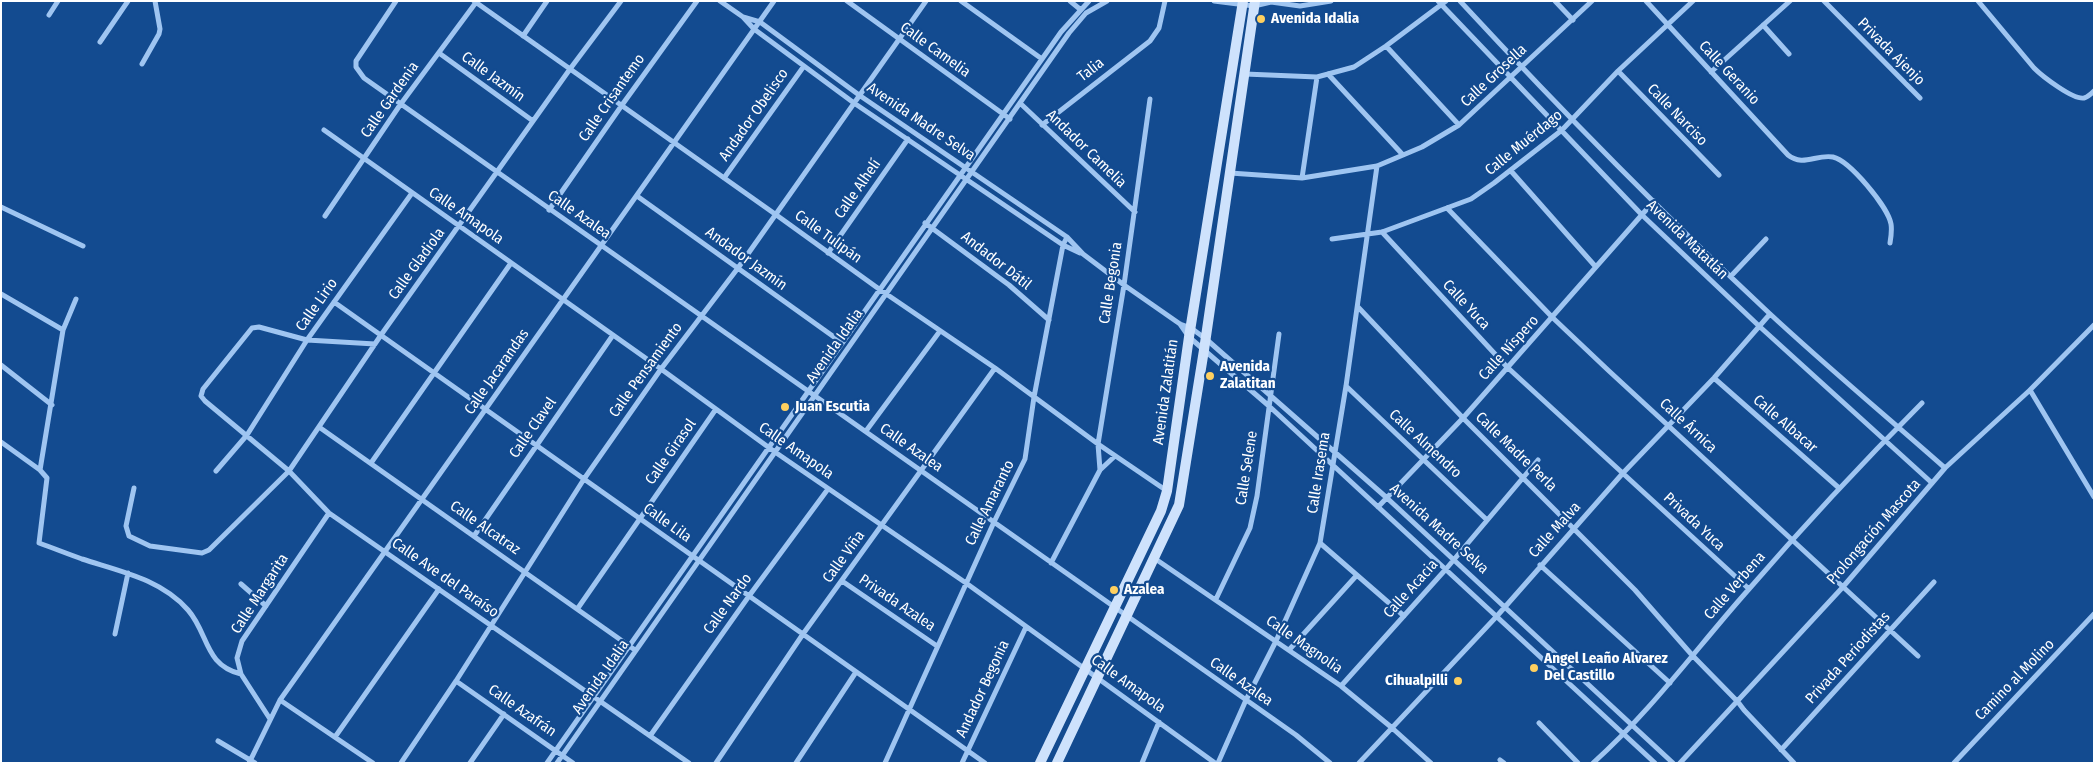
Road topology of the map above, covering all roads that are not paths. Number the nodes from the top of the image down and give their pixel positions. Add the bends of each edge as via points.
1 (58, 1) edge
2 (128, 1) edge
3 (155, 1) edge
4 (396, 1) edge
5 (547, 1) edge
6 (621, 1) edge
7 (697, 1) edge
8 (720, 1) edge
9 (774, 1) edge
10 (847, 1) edge
11 (926, 1) edge
12 (961, 1) edge
13 (1070, 1) edge
14 (1089, 1) edge
15 (1107, 1) edge
16 (1165, 1) edge
17 (1214, 1) edge
18 (1332, 1) edge
19 (1460, 1) edge
20 (1555, 1) edge
21 (1592, 1) edge
22 (1646, 1) edge
23 (1693, 1) edge
24 (1790, 1) edge
25 (1824, 1) edge
26 (1978, 1) edge
27 (476, 2) edge
28 (1270, 2) edge
29 (1098, 3) edge
30 (1243, 3) edge
31 (1442, 3) edge
32 (1255, 4) edge
33 (1080, 9) junction
34 (1086, 13) junction
35 (49, 15) dead end
36 (743, 17) junction
37 (1573, 20) junction
38 (760, 22) junction
39 (1667, 24) junction
40 (1763, 25) junction
41 (754, 30) junction
42 (523, 36) junction
43 (899, 39) junction
44 (100, 42) dead end
45 (1386, 46) junction
46 (439, 53) junction
47 (1790, 54) dead end
48 (1042, 59) junction
49 (142, 64) dead end
50 (804, 66) junction
51 (1522, 68) junction
52 (570, 69) junction
53 (1618, 71) junction
54 (1711, 72) junction
55 (1244, 74) junction
56 (1328, 74) junction
57 (1318, 77) junction
58 (1511, 78) junction
59 (2094, 91) edge
60 (859, 95) junction
61 (1920, 98) dead end
62 (1150, 99) dead end
63 (854, 102) junction
64 (1021, 104) junction
65 (400, 105) junction
66 (622, 105) junction
67 (1003, 114) junction
68 (1010, 119) junction
69 (1573, 120) junction
70 (533, 121) junction
71 (1459, 124) junction
72 (1042, 125) junction
73 (324, 130) dead end
74 (1562, 130) junction
75 (908, 139) junction
76 (675, 142) junction
77 (1403, 155) junction
78 (364, 159) junction
79 (1377, 166) junction
80 (965, 167) junction
81 (1511, 171) junction
82 (973, 172) junction
83 (496, 173) junction
84 (1229, 173) junction
85 (960, 174) junction
86 (1719, 176) dead end
87 (724, 178) junction
88 (1302, 178) junction
89 (968, 180) junction
90 (412, 193) junction
91 (636, 196) junction
92 (1654, 201) junction
93 (1, 206) edge
94 (1447, 208) junction
95 (550, 210) junction
96 (1135, 212) junction
97 (775, 214) junction
98 (1642, 215) junction
99 (325, 216) dead end
100 (925, 223) junction
101 (460, 227) junction
102 (933, 229) junction
103 (1382, 232) junction
104 (1367, 234) junction
105 (1067, 237) junction
106 (1332, 239) dead end
107 (1766, 239) dead end
108 (1890, 243) dead end
109 (602, 245) junction
110 (1063, 245) junction
111 (83, 246) dead end
112 (828, 253) junction
113 (1082, 254) junction
114 (510, 263) junction
115 (1595, 266) junction
116 (738, 268) junction
117 (1731, 276) junction
118 (1124, 285) junction
119 (879, 290) junction
120 (1, 294) edge
121 (887, 295) junction
122 (76, 299) dead end
123 (563, 300) junction
124 (334, 302) junction
125 (1358, 307) junction
126 (1770, 314) junction
127 (701, 316) junction
128 (1553, 318) junction
129 (1049, 320) junction
130 (1180, 324) junction
131 (2094, 325) edge
132 (1759, 326) junction
133 (63, 330) junction
134 (940, 331) junction
135 (1190, 333) junction
136 (1279, 334) dead end
137 (381, 335) junction
138 (613, 335) junction
139 (307, 340) junction
140 (842, 342) junction
141 (375, 344) junction
142 (1205, 345) junction
143 (1, 365) edge
144 (995, 368) junction
145 (1507, 368) junction
146 (661, 369) junction
147 (434, 372) junction
148 (1714, 378) junction
149 (1346, 386) junction
150 (2030, 390) junction
151 (808, 391) junction
152 (1270, 395) junction
153 (816, 396) junction
154 (1034, 397) junction
155 (1922, 402) dead end
156 (52, 405) junction
157 (1269, 406) junction
158 (486, 409) junction
159 (716, 409) junction
160 (1463, 418) junction
161 (1669, 426) junction
162 (319, 427) junction
163 (1898, 427) junction
164 (866, 431) junction
165 (247, 435) junction
166 (1885, 441) junction
167 (1, 442) edge
168 (1098, 444) junction
169 (537, 445) junction
170 (769, 448) junction
171 (776, 452) junction
172 (1335, 453) junction
173 (1115, 456) junction
174 (1422, 459) junction
175 (1538, 460) dead end
176 (371, 463) junction
177 (1334, 466) junction
178 (1944, 468) junction
179 (216, 470) dead end
180 (922, 470) junction
181 (1100, 470) junction
182 (290, 471) junction
183 (42, 472) junction
184 (1623, 473) junction
185 (1523, 476) junction
186 (584, 479) junction
187 (1932, 483) junction
188 (134, 488) dead end
189 (1838, 488) junction
190 (828, 489) junction
191 (1167, 491) junction
192 (2094, 497) edge
193 (1387, 498) junction
194 (422, 499) junction
195 (1378, 507) junction
196 (329, 513) junction
197 (640, 519) junction
198 (1487, 520) junction
199 (994, 522) junction
200 (882, 526) junction
201 (1574, 527) junction
202 (474, 536) junction
203 (1792, 541) junction
204 (1320, 542) junction
205 (385, 552) junction
206 (692, 556) junction
207 (1154, 558) junction
208 (1454, 560) junction
209 (699, 561) junction
210 (1051, 564) junction
211 (1540, 565) junction
212 (1446, 569) junction
213 (525, 571) junction
214 (128, 573) junction
215 (1357, 575) junction
216 (842, 581) junction
217 (1934, 582) dead end
218 (966, 583) junction
219 (241, 584) dead end
220 (1842, 588) junction
221 (439, 589) junction
222 (1749, 589) junction
223 (749, 596) junction
224 (1216, 599) junction
225 (266, 606) junction
226 (1505, 606) junction
227 (578, 608) junction
228 (1115, 608) junction
229 (2094, 614) edge
230 (1126, 616) junction
231 (1404, 616) junction
232 (1497, 616) junction
233 (491, 625) junction
234 (1026, 627) junction
235 (1890, 630) junction
236 (116, 634) dead end
237 (803, 634) junction
238 (1276, 641) junction
239 (629, 644) junction
240 (937, 646) junction
241 (636, 650) junction
242 (1289, 650) junction
243 (1692, 655) junction
244 (1918, 656) dead end
245 (1084, 668) junction
246 (856, 672) junction
247 (241, 674) junction
248 (1097, 678) junction
249 (456, 681) junction
250 (1670, 683) junction
251 (1340, 686) junction
252 (593, 696) junction
253 (280, 700) junction
254 (600, 700) junction
255 (1246, 700) junction
256 (1738, 702) junction
257 (908, 709) junction
258 (504, 714) junction
259 (270, 719) junction
260 (1160, 722) junction
261 (1539, 723) dead end
262 (1633, 726) junction
263 (1391, 727) junction
264 (1624, 735) junction
265 (650, 736) junction
266 (335, 737) junction
267 (218, 741) dead end
268 (556, 750) junction
269 (967, 750) junction
270 (1781, 750) junction
271 (562, 755) junction
272 (252, 762) edge
273 (373, 763) edge
274 (401, 763) edge
275 (470, 763) edge
276 (547, 763) edge
277 (557, 763) edge
278 (573, 763) edge
279 (689, 763) edge
280 (716, 763) edge
281 (796, 763) edge
282 (884, 763) edge
283 (962, 763) edge
284 (985, 763) edge
285 (1040, 763) edge
286 (1057, 763) edge
287 (1142, 763) edge
288 (1217, 763) edge
289 (1330, 763) edge
290 (1359, 763) edge
291 (1431, 763) edge
292 (1578, 763) edge
293 (1593, 763) edge
294 (1655, 763) edge
295 (1673, 763) edge
296 (1680, 763) edge
297 (1794, 763) edge
298 (1954, 763) edge

1 - 35 street
2 - 44 street
3 - 49 street via 159,34
4 - 65 street, Calle Azalea via 359,56 356,67 364,78
5 - 42 street
6 - 52 street, Calle Gladiola
7 - 66 street, Calle Crisantemo
8 - 36 street, Avenida Madre Selva
9 - 38 street, Calle Jacarandas
10 - 43 street, Calle Camelia
11 - 43 street, Calle Pensamiento
12 - 48 street
13 - 33 street
14 - 33 street, Avenida Idalia
15 - 29 street, Avenida Idalia
16 - 72 street, Talia via 1155,35
17 - 30 street
18 - 28 street via 1300,6
19 - 51 street, Avenida Matatlán
20 - 37 street
21 - 37 street, Calle Grosella
22 - 39 street, Calle Geranio
23 - 39 street, Calle Muérdago
24 - 40 street
25 - 61 street, Privada Ajenjo
26 - 59 street via 2045,78 2079,98 2086,98
27 - 42 street, Calle Tulipán
27 - 46 street, Calle Gardenia
28 - 32 street
29 - 34 street, Avenida Idalia
30 - 32 street
30 - 135 street, Avenida Zalatitán
31 - 45 street
31 - 58 street, Avenida Matatlán
32 - 55 street, Avenida Zalatitán
33 - 34 street
33 - 48 street, Avenida Idalia
34 - 64 street, Avenida Idalia
36 - 38 street, Avenida Madre Selva
36 - 41 street, Avenida Madre Selva
37 - 51 street, Calle Grosella
38 - 41 street, Calle Jacarandas
38 - 60 street, Avenida Madre Selva
39 - 53 street, Calle Muérdago
39 - 54 street, Calle Geranio
40 - 47 street
40 - 54 street
41 - 50 street, Avenida Madre Selva
41 - 76 street, Calle Jacarandas
42 - 52 street, Calle Tulipán
43 - 60 street, Calle Pensamiento
43 - 67 street, Calle Camelia
45 - 56 street via 1354,67
45 - 71 street
46 - 65 street, Calle Gardenia
46 - 70 street, Calle Jazmín
48 - 67 street, Avenida Idalia
50 - 63 street, Avenida Madre Selva
50 - 87 street, Andador Obelisco
51 - 58 street, Calle Grosella
51 - 69 street, Avenida Matatlán
52 - 66 street, Calle Tulipán
52 - 70 street, Calle Gladiola
53 - 69 street, Calle Muérdago
53 - 86 street, Calle Narciso
54 - 108 street, Calle Geranio via 1795,160 1833,158 1864,182 1891,222
55 - 57 street
55 - 84 street, Avenida Zalatitán
56 - 57 street
56 - 77 street
57 - 88 street
58 - 71 street, Calle Grosella
58 - 74 street, Avenida Matatlán
60 - 63 street, Calle Pensamiento
60 - 80 street, Avenida Madre Selva
62 - 96 street, Calle Begonia
63 - 75 street, Avenida Madre Selva
63 - 97 street, Calle Pensamiento
64 - 68 street, Avenida Idalia
64 - 72 street, Andador Camelia
65 - 78 street, Calle Gardenia
65 - 83 street, Calle Azalea
66 - 76 street, Calle Tulipán
66 - 95 street, Calle Crisantemo
67 - 68 street, Calle Camelia
67 - 80 street, Avenida Idalia
68 - 82 street, Avenida Idalia
69 - 74 street, Calle Muérdago
69 - 92 street, Avenida Matatlán
70 - 83 street, Calle Gladiola
71 - 77 street, Calle Grosella
72 - 96 street, Andador Camelia
73 - 78 street, Calle Amapola
74 - 81 street, Calle Muérdago
74 - 98 street, Avenida Matatlán
75 - 85 street, Avenida Madre Selva
75 - 112 street, Calle Alhelí
76 - 87 street, Calle Tulipán
76 - 91 street, Calle Jacarandas
77 - 79 street, Calle Grosella
78 - 90 street, Calle Amapola
78 - 99 street, Calle Gardenia
79 - 88 street, Calle Grosella
79 - 104 street, Calle Irasema
80 - 82 street, Avenida Madre Selva
80 - 85 street, Avenida Idalia
81 - 94 street, Calle Muérdago via 1471,198
81 - 115 street
82 - 89 street, Avenida Idalia
82 - 105 street, Avenida Madre Selva
83 - 95 street, Calle Azalea
83 - 101 street, Calle Gladiola
84 - 88 street, Calle Grosella
84 - 142 street, Avenida Zalatitán
85 - 89 street, Avenida Madre Selva
85 - 100 street, Avenida Idalia
87 - 97 street, Calle Tulipán
89 - 102 street, Avenida Idalia
89 - 110 street, Avenida Madre Selva
90 - 101 street, Calle Amapola
90 - 124 street, Calle Lirio
91 - 109 street, Calle Jacarandas
91 - 116 street, Andador Jazmín
92 - 98 street, Calle Níspero
92 - 117 street, Avenida Matatlán
93 - 111 street
94 - 103 street, Calle Muérdago
94 - 128 street, Calle Árnica
95 - 109 street, Calle Azalea
96 - 118 street, Calle Begonia
97 - 112 street, Calle Tulipán
97 - 116 street, Calle Pensamiento
98 - 115 street, Calle Níspero
98 - 132 street, Avenida Matatlán
100 - 102 street, Andador Dátil
100 - 119 street, Avenida Idalia
101 - 114 street, Calle Amapola
101 - 137 street, Calle Gladiola
102 - 121 street, Avenida Idalia
102 - 129 street, Andador Dátil via 1009,284
103 - 104 street, Calle Muérdago
103 - 145 street, Calle Yuca
104 - 106 street, Calle Muérdago
104 - 125 street, Calle Irasema
105 - 110 street, Calle Amaranto
105 - 113 street, Avenida Madre Selva
107 - 117 street
109 - 123 street, Calle Jacarandas
109 - 127 street, Calle Azalea
110 - 113 street, Avenida Madre Selva
110 - 129 street, Calle Amaranto
112 - 119 street, Calle Tulipán
113 - 118 street, Avenida Madre Selva
114 - 123 street, Calle Amapola
114 - 147 street
115 - 128 street, Calle Níspero
116 - 127 street, Calle Pensamiento
116 - 140 street, Andador Jazmín
117 - 126 street, Avenida Matatlán
118 - 130 street, Avenida Madre Selva
118 - 168 street, Calle Begonia
119 - 121 street, Calle Tulipán
119 - 140 street, Avenida Idalia
120 - 133 street
121 - 134 street, Calle Tulipán
121 - 153 street, Avenida Idalia
122 - 133 street
123 - 138 street, Calle Amapola
123 - 158 street, Calle Jacarandas
124 - 137 street, Calle Lila
124 - 139 street, Calle Lirio
125 - 149 street, Calle Irasema
125 - 160 street, Calle Madre Perla
126 - 132 street, Calle Malva
126 - 163 street, Avenida Matatlán
127 - 146 street, Calle Pensamiento
127 - 151 street, Calle Azalea
128 - 145 street, Calle Níspero
128 - 161 street, Calle Árnica
129 - 154 street, Calle Amaranto
130 - 135 street, Avenida Madre Selva
130 - 135 street, Avenida Madre Selva
131 - 150 street, Prolongación Mascota
132 - 148 street, Calle Malva
132 - 166 street, Avenida Matatlán
133 - 156 street
134 - 144 street, Calle Tulipán
134 - 164 street
135 - 142 street, Avenida Madre Selva
135 - 142 street, Avenida Madre Selva
135 - 191 street, Avenida Zalatitán
136 - 152 street, Calle Selene
137 - 141 street, Calle Gladiola
137 - 147 street, Calle Lila
138 - 146 street, Calle Amapola
138 - 169 street, Calle Clavel
139 - 141 street
139 - 165 street, Calle Lirio
139 - 165 street, Calle Ave del Paraíso via 252,328 203,389 201,396 205,401
140 - 151 street, Avenida Idalia
141 - 162 street, Calle Gladiola
142 - 152 street, Avenida Madre Selva
142 - 157 street, Avenida Madre Selva
142 - 207 street, Avenida Zalatitán via 1183,488 1175,515
143 - 156 street
144 - 154 street, Calle Tulipán
144 - 180 street, Calle Viña
145 - 160 street, Calle Níspero
145 - 184 street, Calle Yuca
146 - 159 street, Calle Amapola
146 - 186 street, Calle Pensamiento
147 - 158 street, Calle Lila
147 - 176 street
148 - 161 street, Calle Malva
148 - 189 street, Calle Albacar
149 - 172 street, Calle Irasema
149 - 174 street, Calle Almendro
150 - 178 street, Prolongación Mascota
150 - 192 street
151 - 153 street, Calle Azalea
151 - 170 street, Avenida Idalia
152 - 157 street, Calle Selene
152 - 172 street, Avenida Madre Selva
153 - 164 street, Calle Azalea
153 - 171 street, Avenida Idalia
154 - 168 street, Calle Tulipán
154 - 199 street, Calle Amaranto via 1025,459
155 - 163 street, Calle Verbena
156 - 183 street
157 - 177 street, Avenida Madre Selva
157 - 224 street, Calle Selene via 1250,528
158 - 169 street, Calle Lila
158 - 194 street, Calle Jacarandas
159 - 170 street, Calle Amapola
159 - 197 street, Calle Girasol
160 - 174 street, Calle Níspero
160 - 185 street, Calle Madre Perla
161 - 184 street, Calle Malva
161 - 203 street, Calle Árnica
162 - 176 street, Calle Alcatraz
162 - 182 street, Calle Gladiola
163 - 166 street, Calle Verbena
163 - 178 street, Avenida Matatlán
164 - 180 street, Calle Azalea
165 - 179 street, Calle Lirio
165 - 182 street, Calle Ave del Paraíso
166 - 187 street, Avenida Matatlán
166 - 189 street, Calle Verbena
167 - 183 street
168 - 173 street, Calle Tulipán
168 - 181 street, Calle Begonia
169 - 186 street, Calle Lila
169 - 202 street, Calle Clavel
170 - 171 street, Calle Amapola
170 - 206 street, Avenida Idalia
171 - 190 street, Calle Amapola
171 - 209 street, Avenida Idalia
172 - 177 street, Calle Irasema
172 - 193 street, Avenida Madre Selva
173 - 181 street
173 - 191 street, Calle Tulipán
174 - 193 street, Calle Níspero
174 - 198 street, Calle Almendro
175 - 185 street, Calle Acacia
176 - 194 street, Calle Alcatraz
177 - 195 street, Avenida Madre Selva
177 - 204 street, Calle Irasema
178 - 187 street, Prolongación Mascota
180 - 199 street, Calle Azalea
180 - 200 street, Calle Viña
181 - 210 street
182 - 188 street, Calle Gladiola via 209,550 202,553 150,546 129,536 126,526
182 - 196 street, Calle Ave del Paraíso
183 - 214 street via 46,478 39,543
184 - 201 street, Calle Malva
184 - 222 street, Privada Yuca
185 - 198 street, Calle Acacia
185 - 201 street, Calle Madre Perla
186 - 197 street, Calle Lila
186 - 213 street, Calle Pensamiento
187 - 220 street, Prolongación Mascota
189 - 203 street, Calle Verbena
190 - 200 street, Calle Amapola
190 - 223 street, Calle Nardo
191 - 228 street, Avenida Zalatitán via 1161,511
193 - 195 street, Calle Níspero
193 - 208 street, Avenida Madre Selva
194 - 202 street, Calle Alcatraz
194 - 205 street, Calle Jacarandas
195 - 212 street, Avenida Madre Selva
196 - 205 street, Calle Ave del Paraíso
196 - 225 street, Calle Margarita
197 - 206 street, Calle Lila
197 - 227 street, Calle Girasol
198 - 208 street, Calle Acacia
199 - 210 street, Calle Azalea
199 - 218 street, Calle Amaranto
200 - 216 street, Calle Viña
200 - 218 street, Calle Amapola
201 - 211 street, Calle Malva
201 - 243 street, Calle Madre Perla via 1636,590
202 - 213 street, Calle Alcatraz
203 - 220 street, Calle Árnica
203 - 222 street, Calle Verbena
204 - 215 street
204 - 238 street, Calle Irasema
205 - 221 street, Calle Ave del Paraíso
205 - 253 street, Calle Jacarandas
206 - 209 street, Calle Lila
206 - 239 street, Avenida Idalia
207 - 224 street, Calle Magnolia
207 - 230 street, Avenida Zalatitán
208 - 212 street, Calle Acacia
208 - 226 street, Avenida Madre Selva
209 - 223 street, Calle Lila
209 - 241 street, Avenida Idalia
210 - 228 street, Calle Azalea
211 - 226 street, Calle Malva
211 - 250 street
212 - 231 street, Calle Acacia
212 - 232 street, Avenida Madre Selva
213 - 227 street, Calle Alcatraz
213 - 233 street, Calle Pensamiento
214 - 236 street
214 - 247 street via 161,587 187,608 220,665
215 - 231 street
215 - 242 street
216 - 237 street, Calle Viña
216 - 240 street, Privada Azalea
217 - 235 street, Privada Periodistas
218 - 234 street, Calle Amapola
218 - 240 street, Calle Amaranto
219 - 225 street
220 - 235 street, Calle Árnica
220 - 256 street, Prolongación Mascota
221 - 233 street, Calle Ave del Paraíso
221 - 266 street
222 - 243 street, Calle Verbena
223 - 237 street, Calle Lila
223 - 265 street, Calle Nardo
224 - 238 street, Calle Magnolia
225 - 247 street, Calle Margarita via 242,641 237,658
226 - 232 street, Calle Malva
226 - 262 street, Avenida Madre Selva
227 - 239 street, Calle Alcatraz
228 - 230 street, Calle Azalea
228 - 245 street, Avenida Zalatitán
229 - 298 street, Camino al Molino
230 - 248 street, Avenida Zalatitán
230 - 255 street, Calle Azalea
231 - 251 street, Calle Acacia
232 - 263 street, Calle Malva
232 - 264 street, Avenida Madre Selva
233 - 249 street, Calle Pensamiento
233 - 252 street, Calle Ave del Paraíso
234 - 245 street, Calle Amapola
234 - 269 street, Andador Begonia
235 - 244 street, Calle Árnica
235 - 270 street, Privada Periodistas
237 - 246 street, Calle Lila
237 - 280 street, Calle Viña
238 - 242 street, Calle Magnolia
238 - 255 street, Calle Irasema
239 - 241 street, Calle Alcatraz
239 - 252 street, Avenida Idalia
240 - 257 street, Calle Amaranto
241 - 254 street, Avenida Idalia
242 - 251 street, Calle Magnolia
243 - 250 street, Calle Verbena
243 - 256 street, Calle Madre Perla
245 - 248 street, Calle Amapola
245 - 285 street, Avenida Zalatitán
246 - 257 street, Calle Lila
246 - 281 street
247 - 259 street, Calle Margarita
248 - 260 street, Calle Amapola
248 - 286 street, Avenida Zalatitán
249 - 258 street, Calle Azafrán
249 - 274 street, Calle Pensamiento
250 - 262 street, Calle Verbena
251 - 263 street, Calle Magnolia
252 - 254 street, Calle Ave del Paraíso
252 - 268 street, Avenida Idalia
253 - 259 street, Calle Jacarandas
253 - 266 street
254 - 265 street, Calle Ave del Paraíso
254 - 271 street, Avenida Idalia
255 - 288 street, Calle Irasema
255 - 289 street, Calle Azalea
256 - 270 street, Calle Madre Perla
256 - 296 street, Prolongación Mascota
257 - 269 street, Calle Lila
257 - 282 street, Calle Amaranto
258 - 268 street, Calle Azafrán
258 - 275 street
259 - 272 street, Calle Jacarandas
260 - 287 street
260 - 288 street, Calle Amapola
261 - 292 street
262 - 264 street, Calle Verbena
262 - 295 street, Avenida Madre Selva
263 - 290 street, Calle Malva
263 - 291 street, Calle Magnolia
264 - 293 street, Calle Verbena
264 - 294 street, Avenida Madre Selva
265 - 279 street, Calle Ave del Paraíso
266 - 273 street
267 - 272 street
268 - 271 street, Calle Azafrán
268 - 276 street, Avenida Idalia
269 - 283 street, Andador Begonia
269 - 284 street, Calle Lila
270 - 297 street, Calle Madre Perla
271 - 277 street, Avenida Idalia
271 - 278 street, Calle Azafrán

